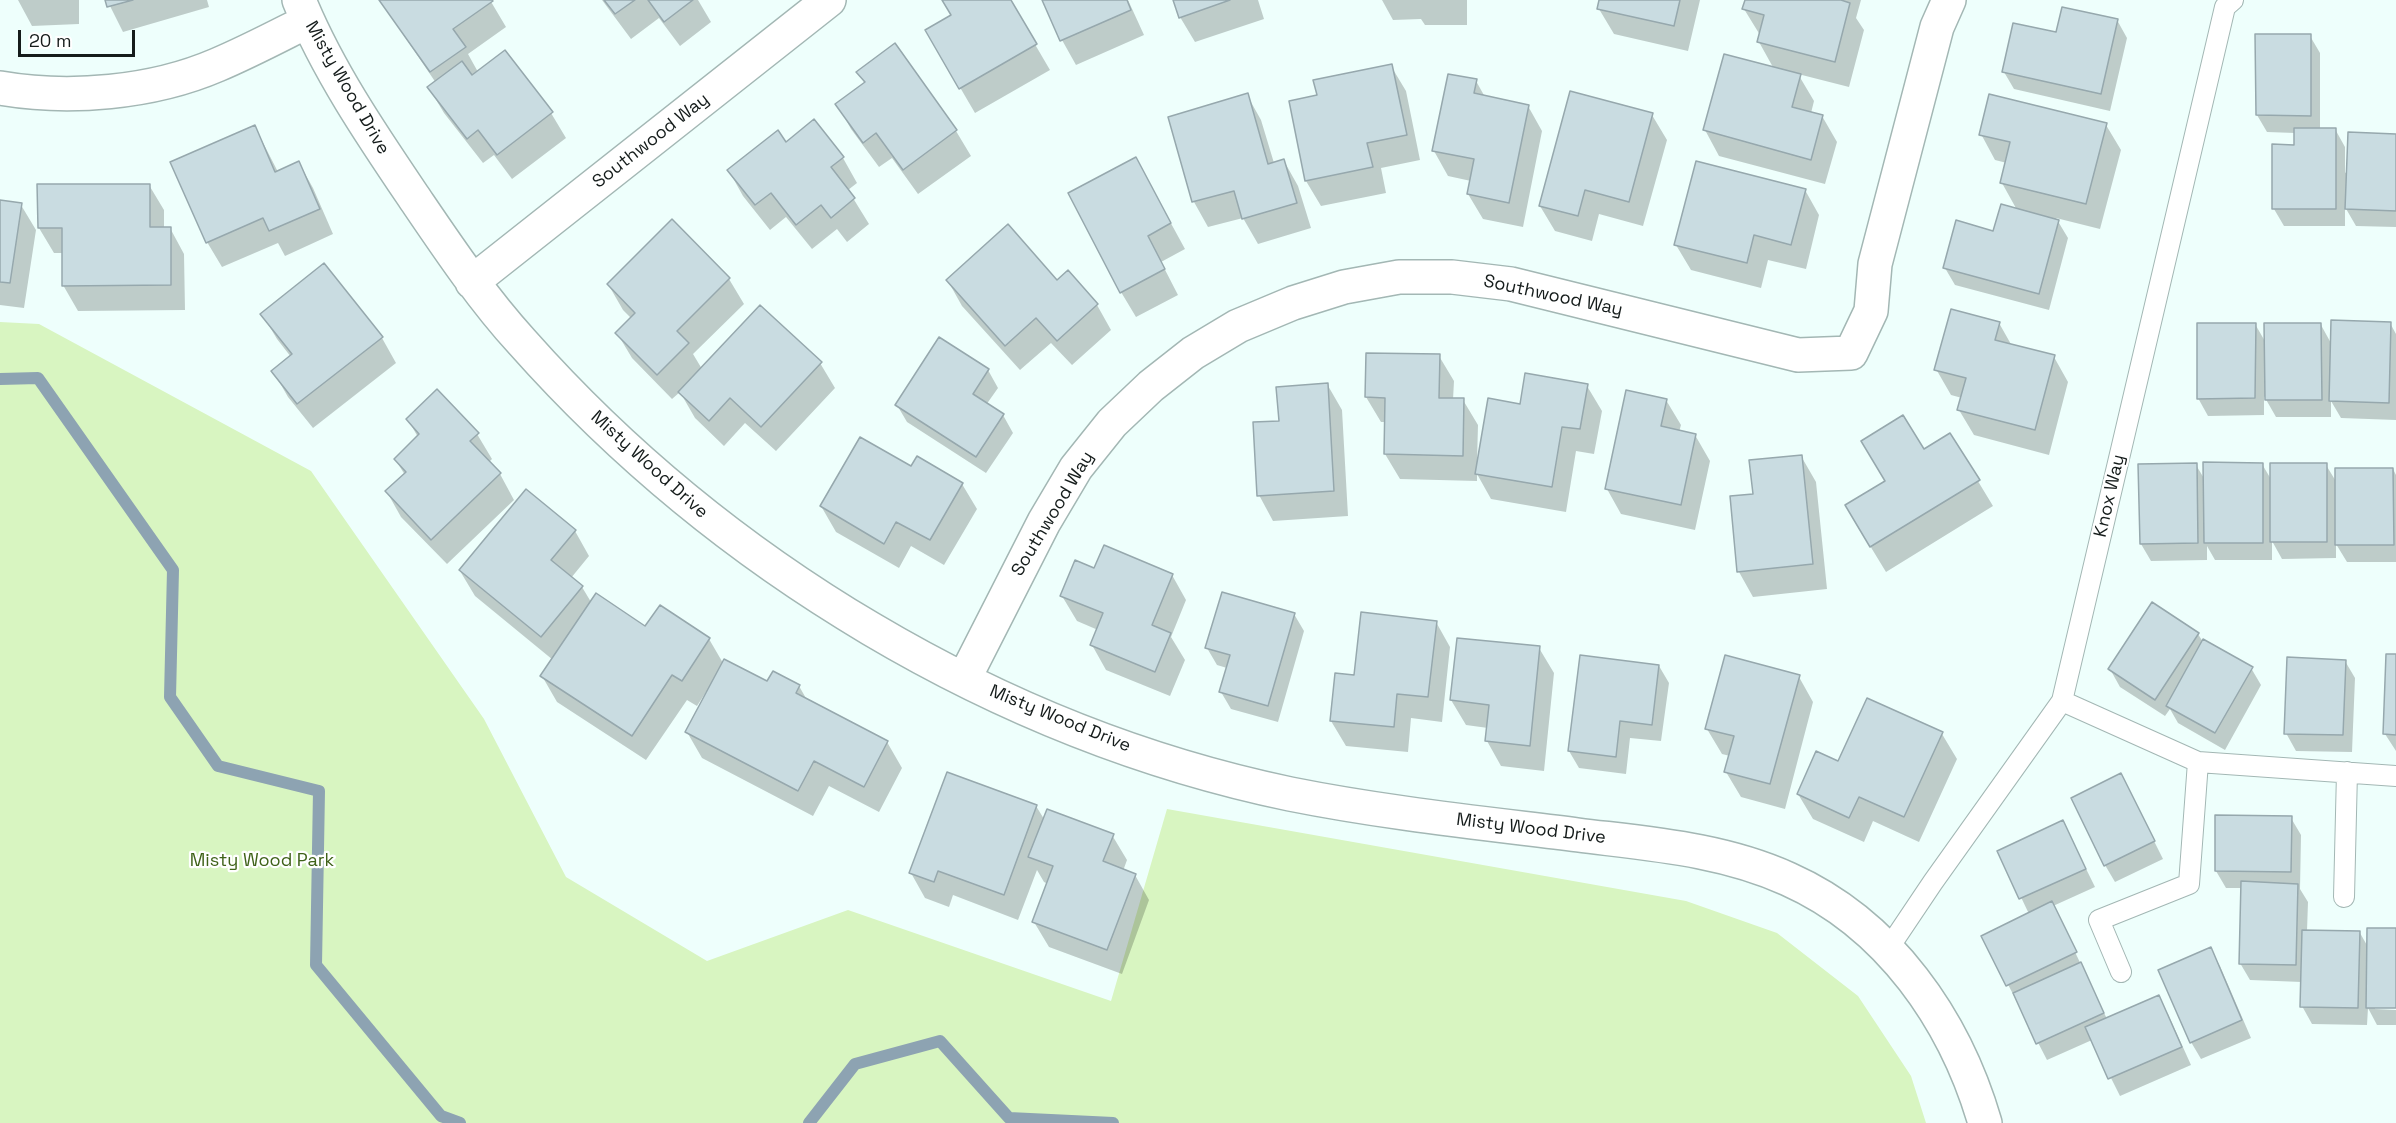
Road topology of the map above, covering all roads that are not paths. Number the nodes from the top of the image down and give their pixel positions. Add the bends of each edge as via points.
1 (829, 0) edge
2 (1949, 0) edge
3 (2233, 0) edge
4 (304, 11) edge
5 (0, 88) edge
6 (472, 282) junction
7 (964, 679) junction
8 (2062, 701) junction
9 (2198, 762) junction
10 (2347, 772) junction
11 (2396, 776) edge
12 (2344, 897) dead end
13 (1888, 949) junction
14 (2121, 972) dead end
15 (1985, 1123) edge

1 - 6 street, Southwood Way
2 - 7 street, Southwood Way via 1937,27 1878,253 1871,311 1851,353 1798,356 1511,284 1452,277 1399,277 1344,287 1293,303 1238,326 1193,353 1112,423 1076,468 1044,522
3 - 8 lane, Knox Way via 2224,7
4 - 5 street via 215,66 157,84 92,94
4 - 6 street, Misty Wood Drive via 387,157
6 - 7 street, Misty Wood Drive via 522,343 597,419 704,514 774,567 839,609
7 - 13 street, Misty Wood Drive via 1117,744 1286,793 1396,813 1691,849 1750,864 1794,881 1824,899
8 - 9 lane
8 - 13 lane, Knox Way
9 - 10 lane
9 - 14 lane via 2189,884 2099,920
10 - 11 lane
10 - 12 lane
13 - 15 street, Misty Wood Drive via 1938,1013

